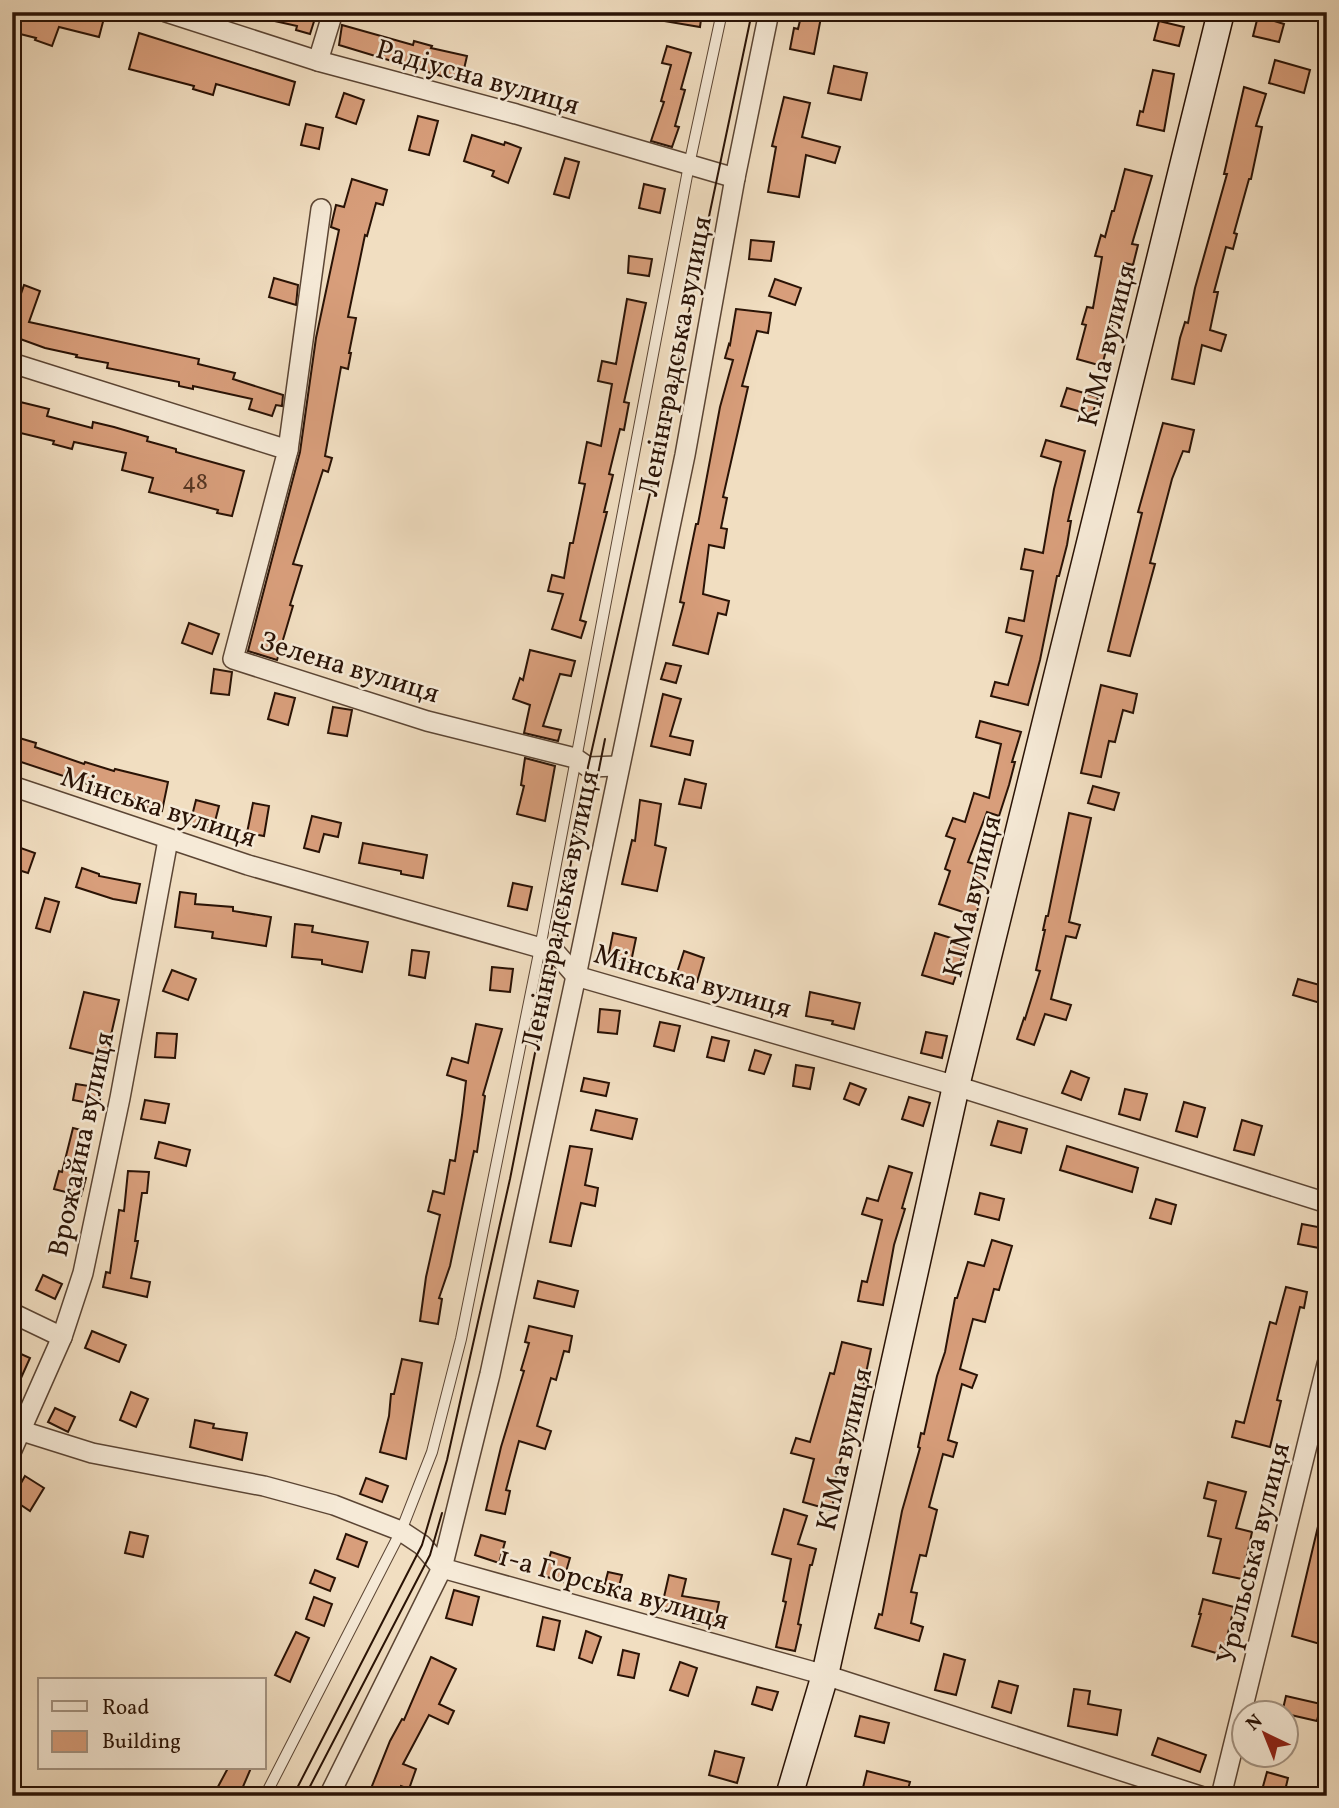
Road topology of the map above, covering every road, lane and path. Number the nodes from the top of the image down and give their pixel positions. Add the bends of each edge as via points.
1 (166, 12) edge
2 (333, 12) edge
3 (722, 12) edge
4 (769, 12) edge
5 (1221, 12) edge
6 (318, 61) junction
7 (689, 165) junction
8 (735, 178) junction
9 (321, 209) dead end
10 (12, 363) edge
11 (288, 450) junction
12 (575, 758) junction
13 (618, 766) junction
14 (12, 786) edge
15 (168, 839) junction
16 (540, 948) junction
17 (576, 975) junction
18 (956, 1086) junction
19 (1327, 1203) edge
20 (12, 1313) edge
21 (62, 1337) junction
22 (1327, 1364) edge
23 (22, 1431) junction
24 (12, 1450) edge
25 (401, 1531) junction
26 (442, 1568) junction
27 (825, 1675) junction
28 (265, 1796) edge
29 (329, 1796) edge
30 (789, 1796) edge
31 (1200, 1796) edge
32 (1221, 1796) edge

1 - 6 street, Радіусна вулиця
2 - 6 street
3 - 7 lane
4 - 8 street, Ленінградська вулиця
5 - 18 street, КІМа вулиця
6 - 7 street, Радіусна вулиця
7 - 8 street, Радіусна вулиця
7 - 12 lane
8 - 13 street, Ленінградська вулиця via 685,455
9 - 11 street, Зелена вулиця
10 - 11 street
11 - 12 street, Зелена вулиця via 233,659 427,721
12 - 13 street, Зелена вулиця via 588,766
12 - 16 lane
13 - 17 street, Ленінградська вулиця
14 - 15 street, Мінська вулиця
15 - 16 street, Мінська вулиця
15 - 21 street, Врожайна вулиця via 83,1273
16 - 17 street, Мінська вулиця via 555,952
16 - 25 lane via 461,1339 432,1452
17 - 18 street, Мінська вулиця
17 - 26 street, Ленінградська вулиця
18 - 19 street, Мінська вулиця
18 - 27 street, КІМа вулиця
20 - 21 street
21 - 23 street, Врожайна вулиця
22 - 32 street, Уральська вулиця
23 - 24 street, Врожайна вулиця
23 - 25 street via 92,1452 264,1486 334,1505
25 - 26 street via 422,1545
25 - 28 lane
26 - 27 street, 1-а Горська вулиця
26 - 29 street, Ленінградська вулиця
27 - 30 street, КІМа вулиця
27 - 31 street, 1-а Горська вулиця

